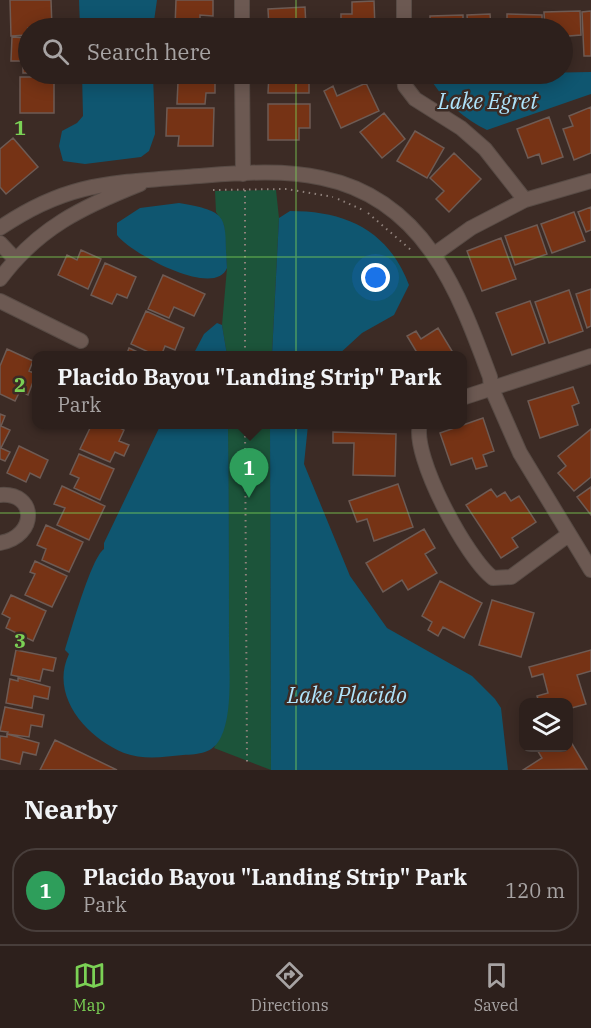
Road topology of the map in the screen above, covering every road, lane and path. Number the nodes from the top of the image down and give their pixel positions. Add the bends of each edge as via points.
1 (242, 0) edge
2 (404, 0) edge
3 (242, 18) edge
4 (404, 18) edge
5 (242, 84) edge
6 (405, 84) edge
7 (243, 174) junction
8 (150, 180) junction
9 (591, 181) edge
10 (213, 190) dead end
11 (244, 190) junction
12 (525, 200) junction
13 (0, 228) edge
14 (0, 243) edge
15 (433, 251) junction
16 (16, 260) junction
17 (0, 279) edge
18 (0, 301) edge
19 (81, 341) dead end
20 (245, 351) edge
21 (590, 358) edge
22 (491, 387) junction
23 (467, 396) edge
24 (245, 429) edge
25 (418, 429) edge
26 (0, 495) edge
27 (568, 535) junction
28 (0, 543) edge
29 (591, 570) edge
30 (247, 762) dead end

1 - 3 street
2 - 4 street
5 - 7 street
6 - 12 street via 415,99 461,128 485,149
7 - 8 street
7 - 15 street via 322,178 354,188 409,224
8 - 13 street via 114,181 79,189 44,202
8 - 16 street via 60,221
9 - 12 street
10 - 11 path
11 - 15 path via 297,190 338,199 366,211 416,256
11 - 20 path
12 - 15 street
14 - 16 street
15 - 22 street via 466,312
16 - 17 street
18 - 19 street
21 - 22 street
22 - 23 street
22 - 27 street via 520,453
24 - 30 path
25 - 27 street via 433,482 448,517 480,569 493,578 511,577
26 - 28 street via 12,495 28,510 26,526 18,537
27 - 29 street

